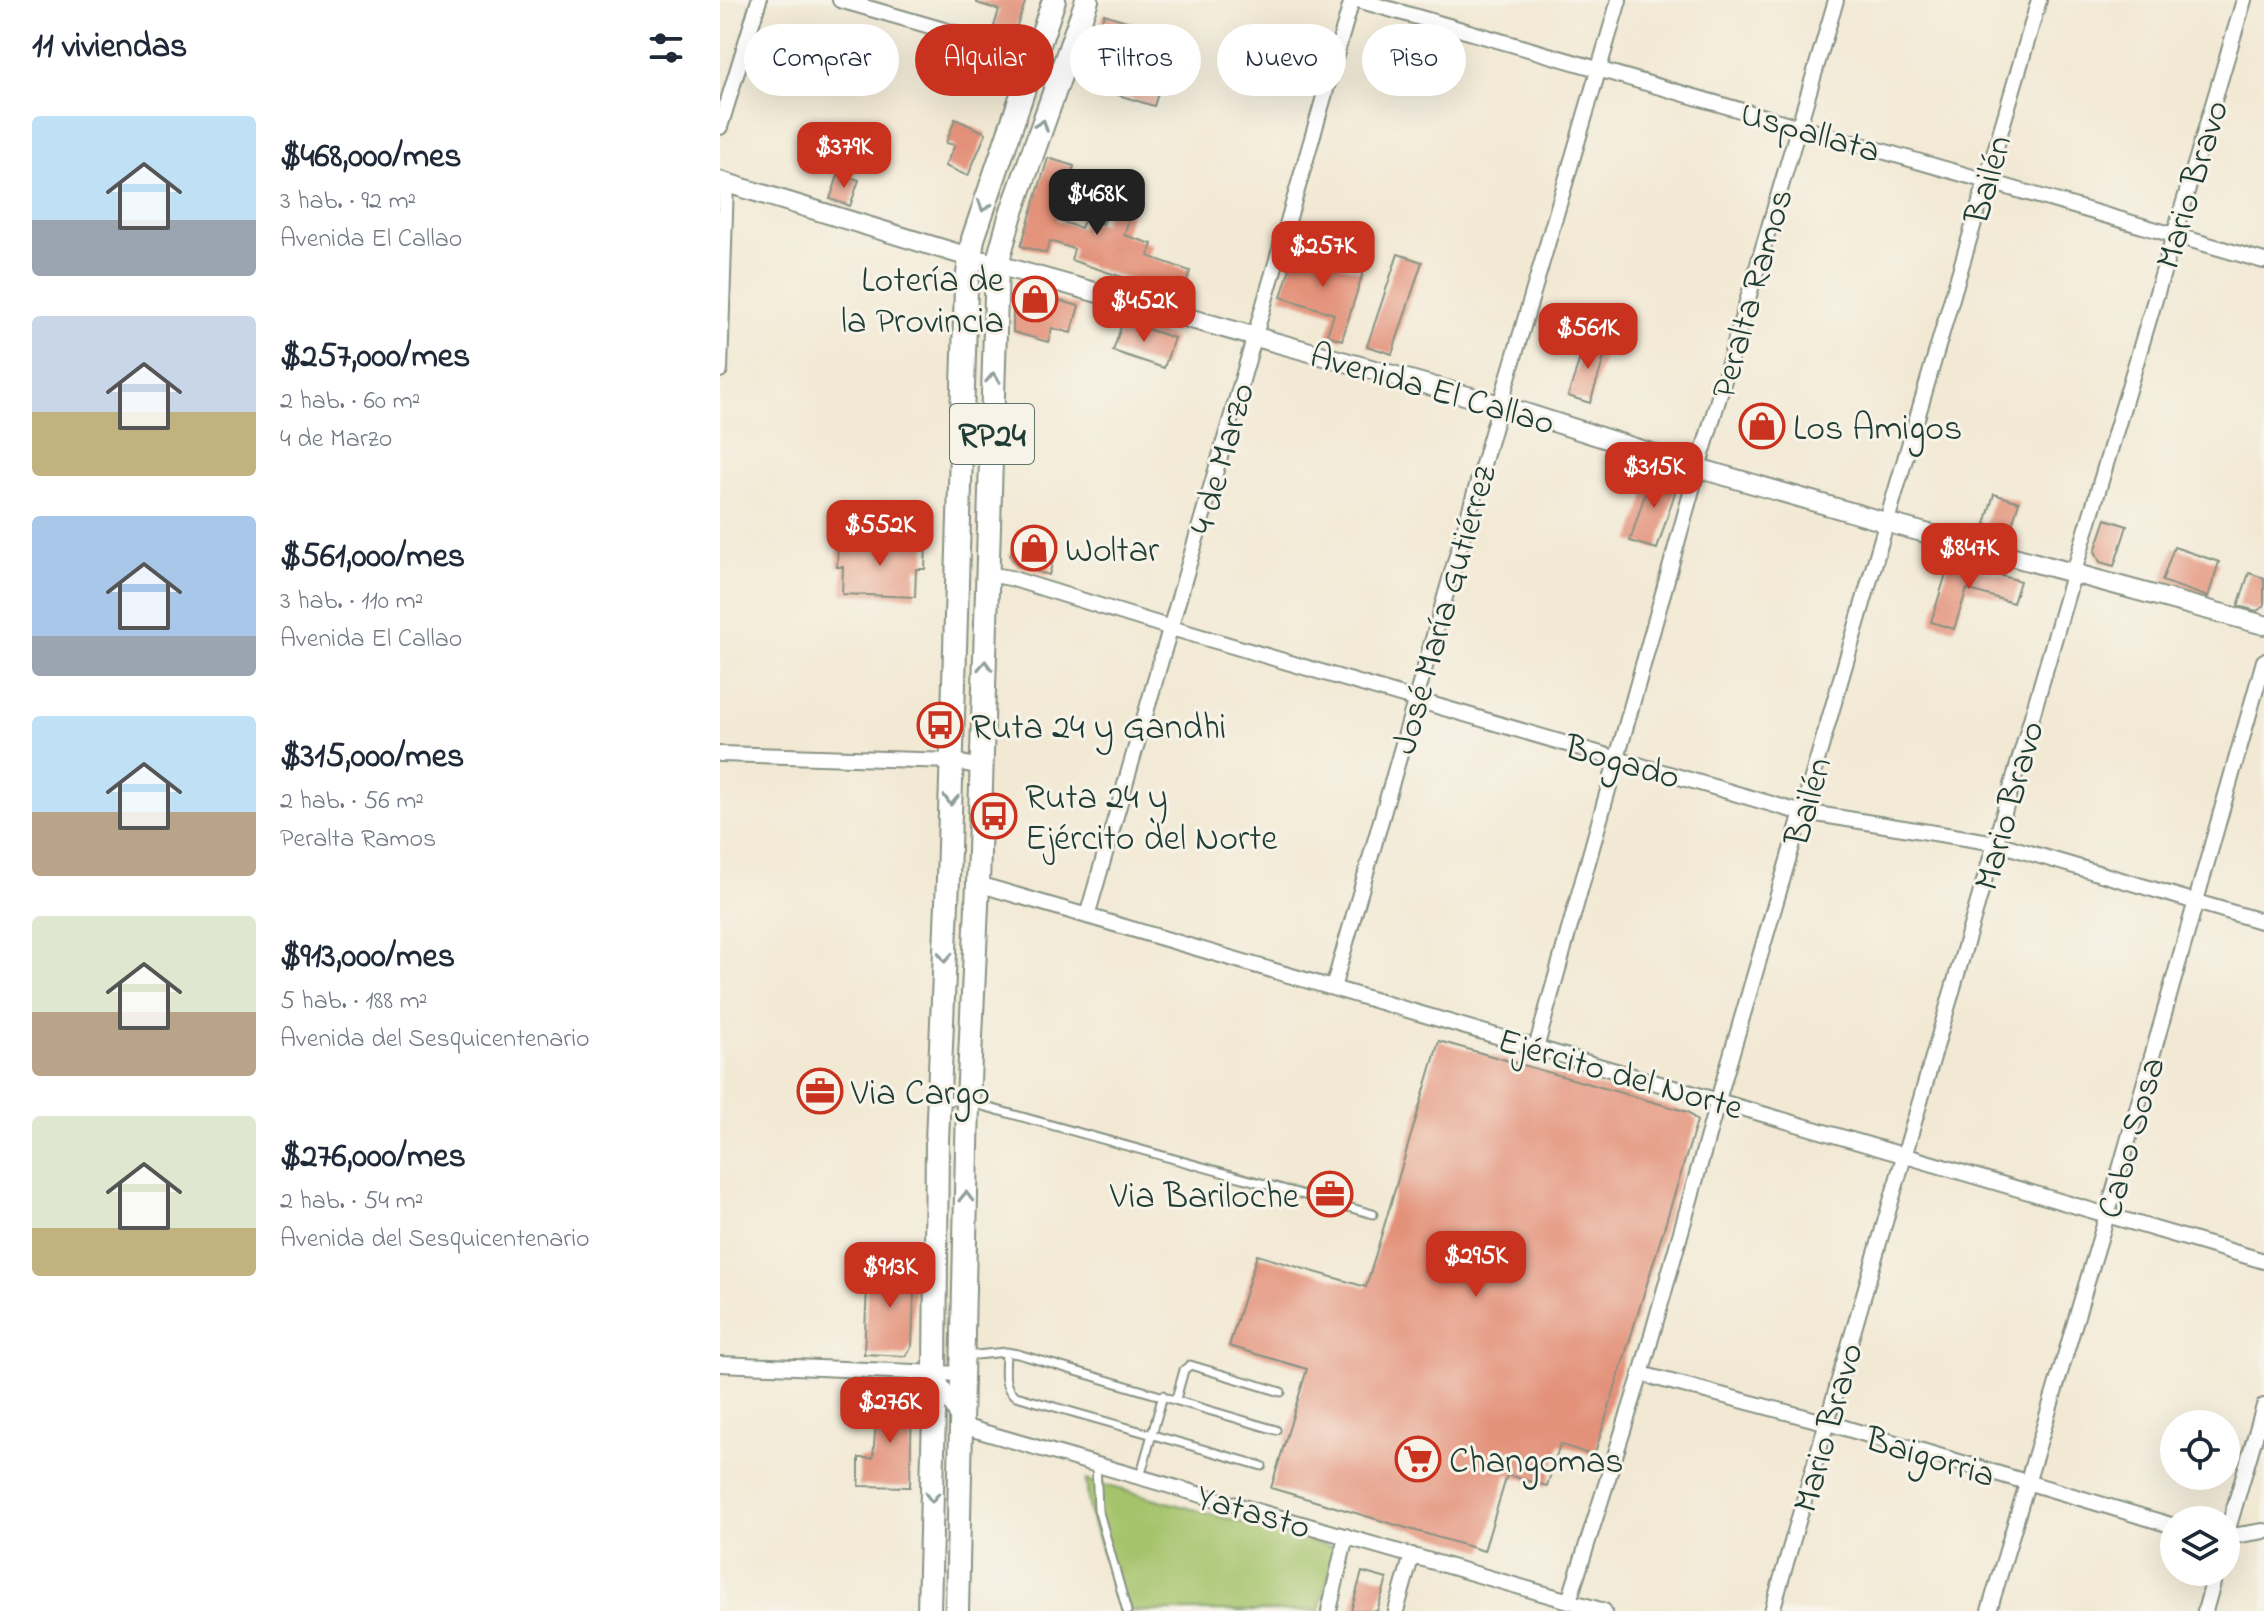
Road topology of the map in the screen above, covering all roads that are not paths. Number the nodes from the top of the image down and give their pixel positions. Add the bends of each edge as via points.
1 (759, 0) edge
2 (840, 0) edge
3 (1054, 0) edge
4 (1087, 0) edge
5 (1352, 0) edge
6 (1358, 0) edge
7 (1619, 0) edge
8 (1836, 0) edge
9 (2039, 0) edge
10 (2244, 0) edge
11 (923, 24) edge
12 (1045, 24) edge
13 (1599, 69) junction
14 (1021, 96) edge
15 (1799, 125) junction
16 (720, 127) edge
17 (1985, 181) junction
18 (723, 182) edge
19 (2174, 235) junction
20 (969, 257) junction
21 (2264, 261) edge
22 (997, 264) junction
23 (1255, 335) junction
24 (720, 370) edge
25 (1500, 405) junction
26 (1698, 468) junction
27 (1885, 522) junction
28 (988, 574) junction
29 (2073, 575) junction
30 (2264, 625) edge
31 (1171, 628) junction
32 (2264, 661) edge
33 (1417, 699) junction
34 (720, 754) edge
35 (1617, 759) junction
36 (952, 761) junction
37 (981, 767) junction
38 (1803, 812) junction
39 (1996, 843) junction
40 (978, 884) junction
41 (2197, 901) junction
42 (1087, 916) junction
43 (2264, 922) edge
44 (1333, 988) junction
45 (1536, 1048) junction
46 (938, 1100) junction
47 (1718, 1100) junction
48 (968, 1102) junction
49 (1906, 1156) junction
50 (1373, 1214) dead end
51 (2107, 1215) junction
52 (2264, 1261) edge
53 (1006, 1352) junction
54 (720, 1364) edge
55 (962, 1366) junction
56 (935, 1372) junction
57 (1641, 1374) junction
58 (1281, 1392) dead end
59 (1163, 1395) junction
60 (1176, 1399) junction
61 (2264, 1406) edge
62 (1828, 1423) junction
63 (962, 1426) junction
64 (1276, 1430) dead end
65 (1152, 1433) junction
66 (1096, 1464) junction
67 (1262, 1466) dead end
68 (1140, 1477) junction
69 (2028, 1484) junction
70 (2235, 1506) edge
71 (2160, 1522) edge
72 (2264, 1531) edge
73 (2240, 1535) edge
74 (1346, 1536) junction
75 (1412, 1555) junction
76 (2212, 1586) edge
77 (1568, 1606) edge
78 (929, 1611) edge
79 (957, 1611) edge
80 (1127, 1611) edge
81 (1329, 1611) edge
82 (1396, 1611) edge
83 (1604, 1611) edge
84 (1772, 1611) edge
85 (1989, 1611) edge
86 (2205, 1611) edge

1 - 16 street
2 - 11 street
3 - 12 main road, RP24
22 -> 4 main road, RP24
5 - 23 street, 4 de Marzo
6 - 13 street, Uspallata
7 - 13 street, José María Gutiérrez
8 - 15 street, Peralta Ramos
9 - 17 street, Bailén
10 - 19 street, Mario Bravo
13 - 15 street, Uspallata
13 - 25 street, José María Gutiérrez
14 -> 20 main road, RP24
15 - 17 street, Uspallata
15 - 26 street, Peralta Ramos
17 - 19 street, Uspallata
17 - 27 street, Bailén
18 - 20 street, Avenida El Callao
18 - 24 street
19 - 21 street, Uspallata
19 - 29 street, Mario Bravo
20 - 22 street, Avenida El Callao
20 - 36 main road, RP24
22 - 23 street, Avenida El Callao
28 -> 22 main road, RP24
23 - 25 street, Avenida El Callao
23 - 31 street, 4 de Marzo
25 - 26 street, Avenida El Callao
25 - 33 street, José María Gutiérrez
26 - 27 street, Avenida El Callao
26 - 35 street, Peralta Ramos
27 - 29 street, Avenida El Callao
27 - 38 street, Bailén
28 - 31 street, Bogado
37 -> 28 main road, RP24
29 - 30 street, Avenida El Callao
29 - 39 street, Mario Bravo
31 - 33 street, Bogado
31 - 42 street, 4 de Marzo
32 - 41 street, Cabo Sosa
33 - 35 street, Bogado
33 - 44 street, José María Gutiérrez
34 - 36 street
35 - 38 street, Bogado
35 - 45 street, Peralta Ramos
36 - 37 street
36 -> 46 main road, RP24
37 - 40 main road, RP24
38 - 39 street, Bogado
38 - 47 street, Bailén
39 - 41 street, Bogado
39 - 49 street, Mario Bravo
40 - 42 street, Ejército del Norte
40 - 48 main road, RP24
41 - 43 street, Bogado
41 - 51 street, Cabo Sosa
42 - 44 street, Ejército del Norte
44 - 45 street, Ejército del Norte
45 - 47 street, Ejército del Norte
46 - 48 lane
46 - 56 main road, RP24
47 - 49 street, Ejército del Norte
47 - 57 street, Bailén
48 - 50 lane
55 -> 48 main road, RP24
49 - 51 street, Ejército del Norte
49 - 62 street, Mario Bravo
51 - 52 street, Ejército del Norte
51 - 69 street, Cabo Sosa
53 - 55 lane
53 - 59 lane
53 - 65 lane via 1010,1393
54 - 56 street
55 - 56 street
55 - 63 main road, RP24
56 - 63 street
56 -> 78 main road, RP24
57 - 62 street, Baigorria
57 - 77 street, Bailén
58 - 60 lane via 1190,1365
59 - 60 lane
59 - 65 lane
60 - 64 lane
61 - 70 street
62 - 69 street, Baigorria
62 - 84 street, Mario Bravo
63 - 66 street, Yatasto
63 - 79 main road, RP24
65 - 67 lane
65 - 68 lane
66 - 68 street, Yatasto
66 - 80 lane via 1098,1509
68 - 74 street, Yatasto
69 - 71 street, Baigorria
69 - 85 street, Cabo Sosa
72 - 73 street
74 - 75 street, Yatasto
74 - 81 street
75 - 77 street, Yatasto
75 - 82 street
76 - 86 street
77 - 83 street, Yatasto

